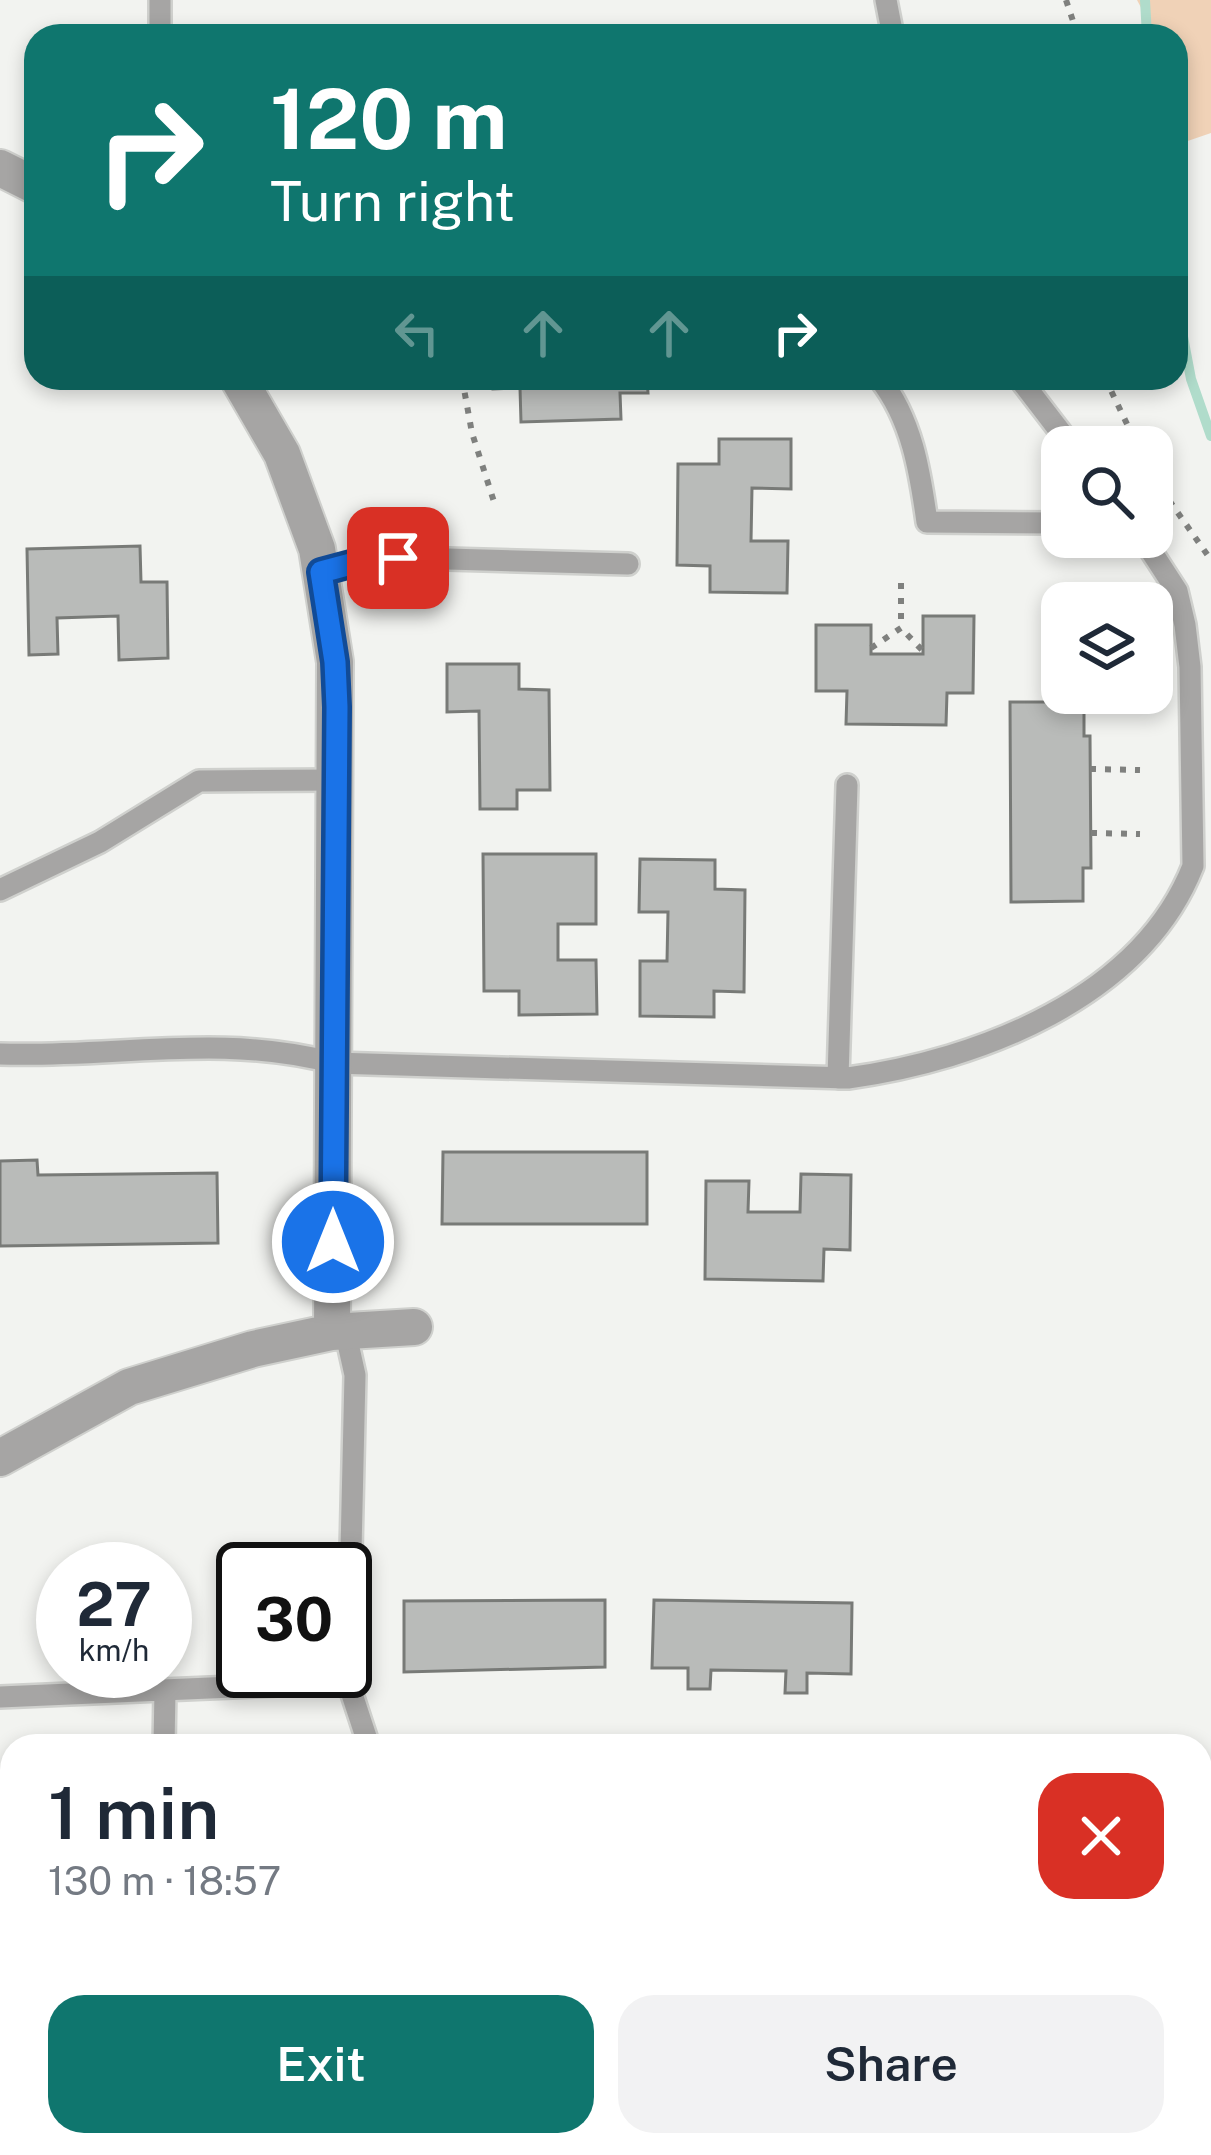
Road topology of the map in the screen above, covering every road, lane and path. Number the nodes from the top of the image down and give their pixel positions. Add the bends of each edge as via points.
1 (245, 390) edge
2 (463, 390) edge
3 (889, 390) edge
4 (1027, 390) edge
5 (1111, 390) edge
6 (1056, 426) edge
7 (1128, 426) edge
8 (1173, 506) edge
9 (496, 508) dead end
10 (1041, 523) edge
11 (1156, 558) edge
12 (1211, 560) edge
13 (628, 564) dead end
14 (321, 572) junction
15 (901, 583) dead end
16 (901, 628) junction
17 (871, 648) dead end
18 (922, 650) dead end
19 (1090, 769) dead end
20 (1140, 770) dead end
21 (336, 780) junction
22 (848, 784) dead end
23 (1091, 833) dead end
24 (1140, 835) dead end
25 (0, 890) edge
26 (0, 1054) edge
27 (334, 1063) junction
28 (838, 1078) junction
29 (414, 1327) dead end
30 (339, 1331) junction
31 (0, 1458) edge
32 (351, 1542) edge
33 (36, 1695) edge
34 (0, 1697) edge
35 (165, 1698) edge
36 (353, 1698) edge
37 (164, 1734) edge
38 (365, 1734) edge

1 - 14 street via 281,454
2 - 9 path
3 - 10 lane via 912,444 927,522
4 - 6 lane
5 - 7 path
8 - 12 path
11 - 28 lane via 1178,591 1190,668 1193,866 1182,894 1148,944 1068,1006 903,1071
13 - 14 lane via 377,557
14 - 21 street via 335,662
15 - 16 path
16 - 17 path
16 - 18 path
19 - 20 path
21 - 25 lane via 200,781
21 - 27 street
22 - 28 lane
23 - 24 path
26 - 27 lane via 220,1046
27 - 28 lane
27 - 30 street
29 - 30 street
30 - 31 street via 129,1387
30 - 32 lane via 355,1376
33 - 34 lane
35 - 37 lane
36 - 38 lane

